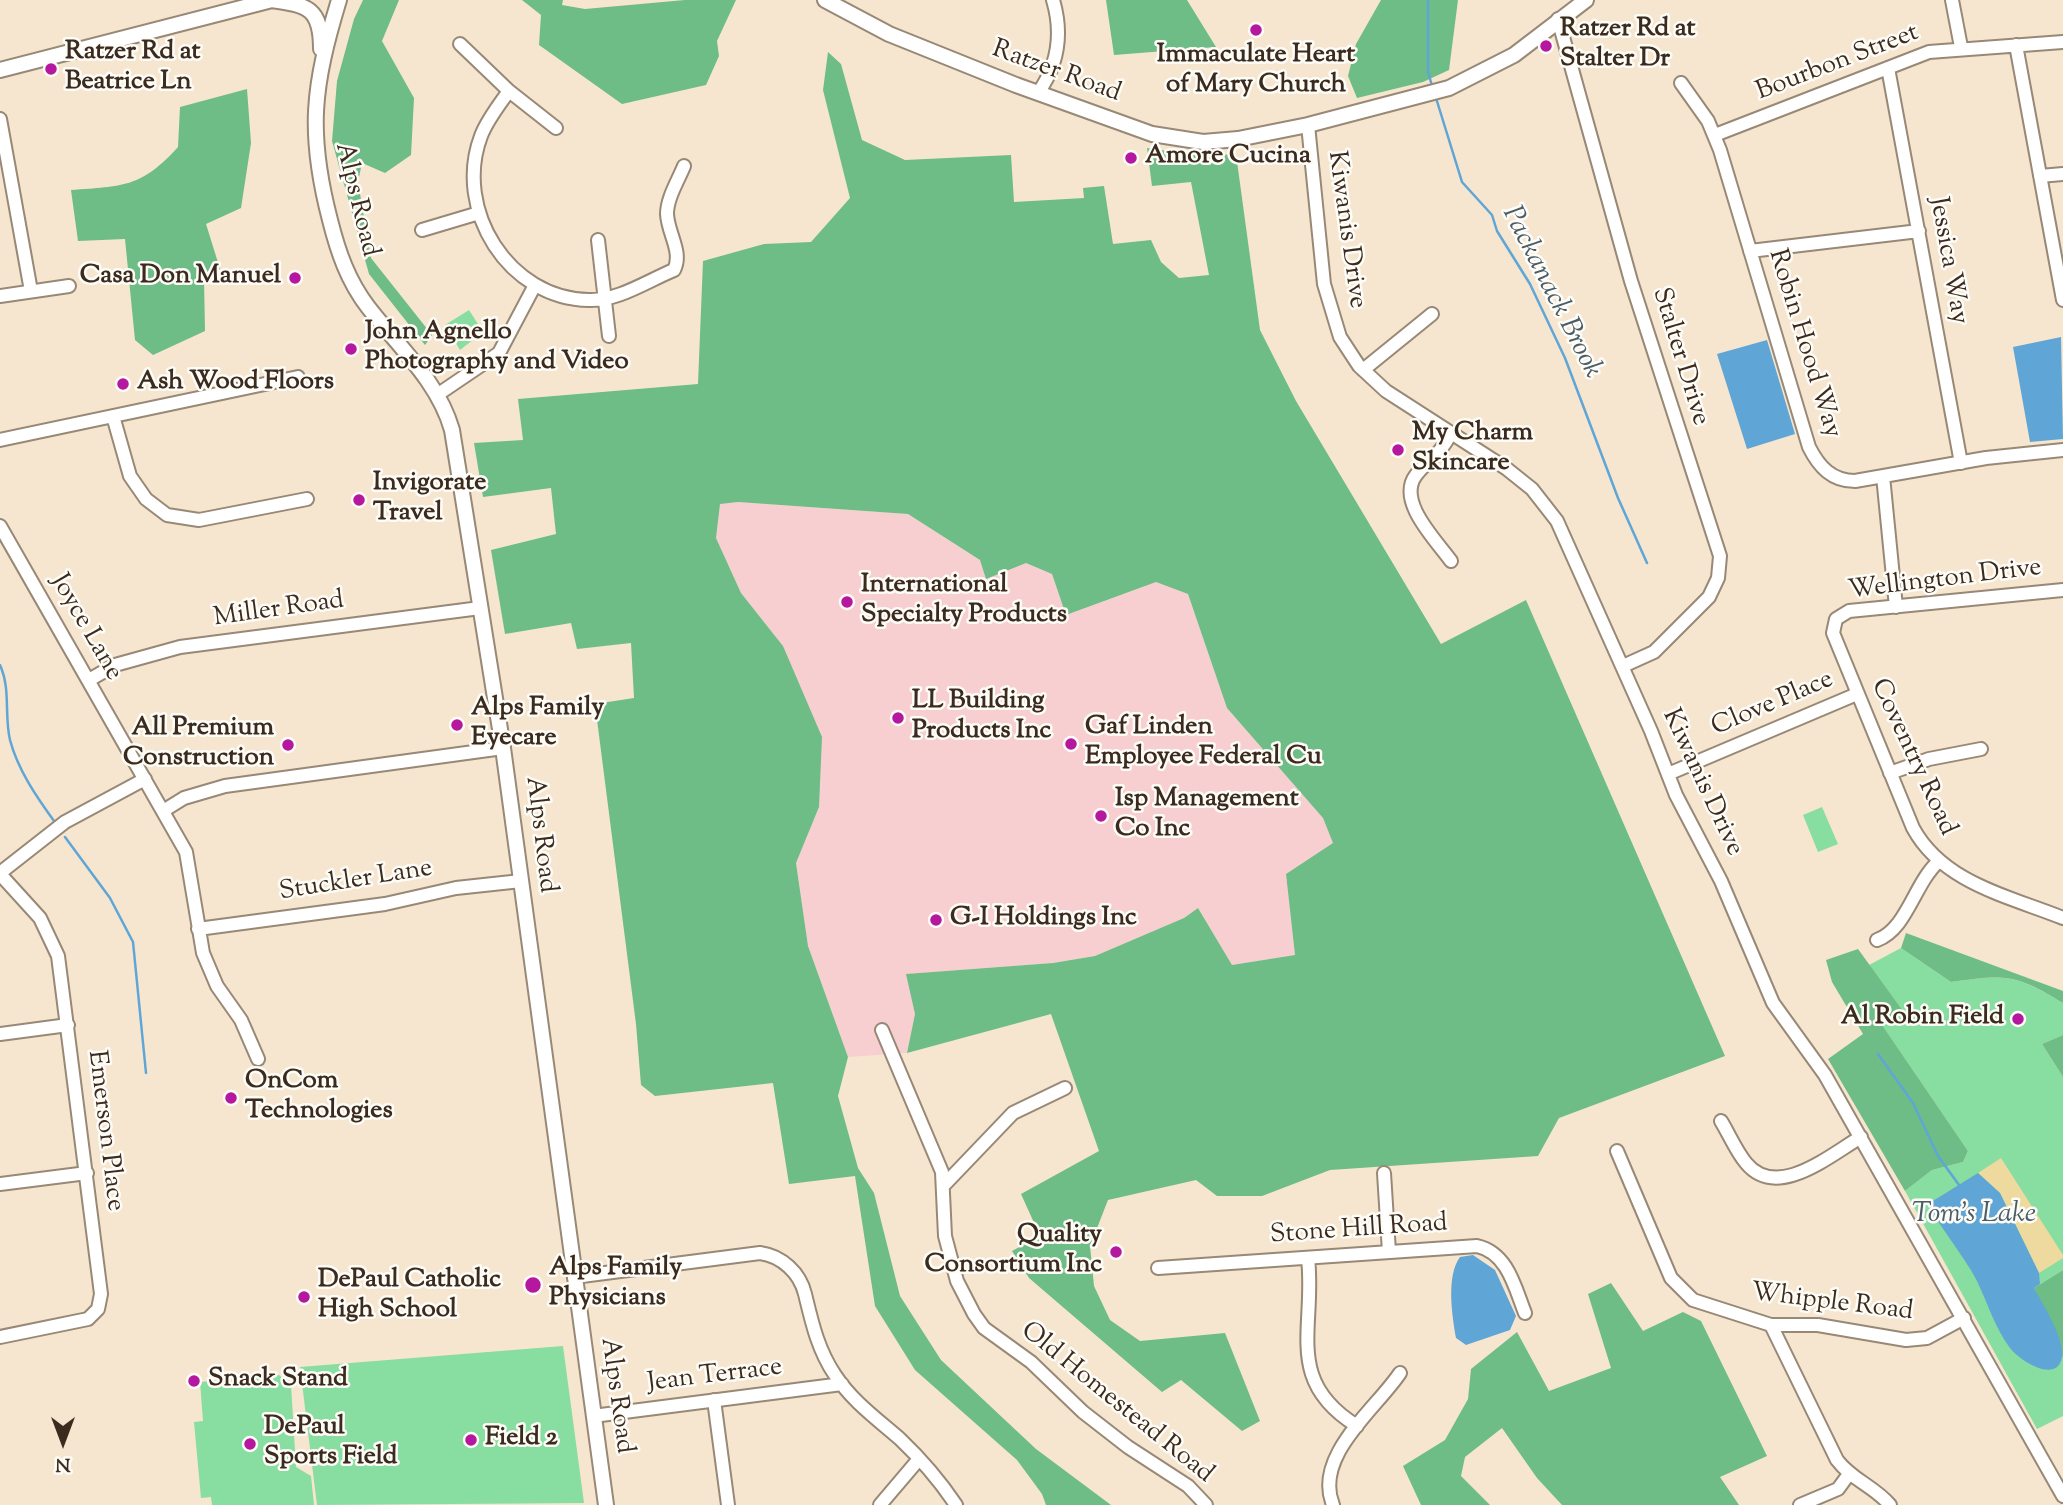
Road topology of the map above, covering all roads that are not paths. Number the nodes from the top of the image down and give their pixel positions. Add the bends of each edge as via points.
1 (272, 0) edge
2 (339, 0) edge
3 (825, 0) edge
4 (1053, 0) edge
5 (1586, 0) edge
6 (1952, 0) edge
7 (1558, 19) junction
8 (2063, 42) edge
9 (460, 44) dead end
10 (2016, 45) junction
11 (1961, 47) junction
12 (321, 65) junction
13 (1888, 68) junction
14 (0, 70) edge
15 (1681, 83) dead end
16 (509, 91) junction
17 (1038, 93) junction
18 (0, 119) edge
19 (1308, 124) junction
20 (556, 128) dead end
21 (1715, 135) junction
22 (684, 166) dead end
23 (2063, 174) edge
24 (2040, 176) junction
25 (478, 213) junction
26 (422, 230) dead end
27 (1919, 231) junction
28 (598, 240) dead end
29 (1750, 251) junction
30 (535, 285) junction
31 (69, 286) dead end
32 (31, 291) junction
33 (0, 296) edge
34 (605, 299) junction
35 (2063, 300) edge
36 (1432, 314) dead end
37 (609, 335) dead end
38 (1363, 370) junction
39 (298, 377) dead end
40 (437, 395) junction
41 (113, 416) junction
42 (1451, 433) junction
43 (0, 440) edge
44 (2063, 450) edge
45 (1961, 463) junction
46 (1883, 476) junction
47 (307, 499) dead end
48 (0, 526) edge
49 (1451, 561) dead end
50 (2063, 590) edge
51 (1896, 607) junction
52 (480, 608) junction
53 (1843, 661) joint
54 (1623, 666) junction
55 (89, 680) junction
56 (1857, 694) junction
57 (503, 748) junction
58 (1981, 748) dead end
59 (1890, 773) junction
60 (1668, 774) junction
61 (145, 779) junction
62 (163, 811) junction
63 (1938, 862) junction
64 (0, 874) edge
65 (521, 881) junction
66 (2063, 918) edge
67 (198, 929) junction
68 (1877, 940) dead end
69 (68, 1025) junction
70 (882, 1030) dead end
71 (0, 1034) edge
72 (258, 1059) dead end
73 (1065, 1088) dead end
74 (1721, 1121) dead end
75 (1861, 1137) junction
76 (1617, 1151) dead end
77 (87, 1173) junction
78 (1384, 1173) dead end
79 (0, 1184) edge
80 (945, 1184) junction
81 (1389, 1252) junction
82 (1308, 1258) junction
83 (1158, 1268) dead end
84 (574, 1277) junction
85 (1525, 1313) dead end
86 (1964, 1318) junction
87 (1770, 1325) junction
88 (0, 1337) edge
89 (1400, 1373) dead end
90 (842, 1384) junction
91 (714, 1401) junction
92 (593, 1416) junction
93 (1357, 1426) junction
94 (919, 1459) junction
95 (1849, 1474) junction
96 (2063, 1496) edge
97 (606, 1505) edge
98 (728, 1505) edge
99 (880, 1505) edge
100 (956, 1505) edge
101 (1206, 1505) edge
102 (1333, 1505) edge
103 (1800, 1505) edge
104 (1890, 1505) edge

1 - 12 main road via 312,10 321,36
1 - 14 main road
2 - 12 main road, Alps Road
3 - 17 main road, Ratzer Road via 889,34
4 - 17 street via 1058,44 1052,71
5 - 7 main road, Ratzer Road
6 - 11 street
7 - 19 main road, Ratzer Road via 1514,55 1436,92
7 - 54 street, Stalter Drive via 1631,281 1720,556 1718,578 1709,597 1651,654
8 - 10 street, Bourbon Street
9 - 16 street
10 - 11 street, Bourbon Street
10 - 24 street
11 - 13 street, Bourbon Street via 1928,52
12 - 40 main road, Alps Road via 314,145 340,256 358,293
13 - 21 street, Bourbon Street
13 - 27 street, Jessica Way
15 - 21 street, Robin Hood Way
16 - 20 street
16 - 25 street via 481,136 473,170
17 - 19 main road, Ratzer Road via 1152,134 1195,142 1238,139
18 - 32 street
19 - 38 street, Kiwanis Drive via 1327,302 1340,337
21 - 29 street, Robin Hood Way
22 - 34 street via 667,214 678,261 674,270
23 - 24 street
24 - 35 street
25 - 26 street
25 - 30 street via 507,264
27 - 29 street
27 - 45 street, Jessica Way
28 - 34 street
29 - 46 street, Robin Hood Way via 1814,457 1828,473 1846,481
30 - 34 street via 563,298
30 - 40 street via 499,353
31 - 32 street
32 - 33 street
34 - 37 street
36 - 38 street
38 - 42 street, Kiwanis Drive via 1386,391
39 - 41 street
40 - 52 main road, Alps Road via 452,430
41 - 43 street
41 - 47 street via 130,476 146,499 167,514 199,520
42 - 49 street via 1442,451 1414,478 1410,493
42 - 54 street, Kiwanis Drive via 1507,469 1545,504 1567,539
44 - 45 street, Robin Hood Way
45 - 46 street, Robin Hood Way
46 - 51 street
48 - 55 street, Joyce Lane
50 - 51 street, Wellington Drive
51 - 53 street, Wellington Drive via 1840,614 1833,633
52 - 55 street, Miller Road via 180,647 115,665
52 - 57 main road, Alps Road
53 - 56 street, Coventry Road
54 - 60 street, Kiwanis Drive
55 - 61 street, Joyce Lane
56 - 59 street, Coventry Road
56 - 60 street, Clove Place
57 - 62 street via 225,786 184,798
57 - 65 main road, Alps Road
58 - 59 street
59 - 63 street, Coventry Road via 1917,834
60 - 75 street, Kiwanis Drive via 1721,881 1773,1003 1825,1075
61 - 62 street, Joyce Lane
61 - 64 street via 65,822
62 - 67 street, Joyce Lane via 190,862
63 - 66 street, Coventry Road via 1964,879
63 - 68 street via 1920,883 1894,930
64 - 69 street, Emerson Place via 40,918 54,943
65 - 67 street, Stuckler Lane
65 - 84 main road, Alps Road
67 - 72 street, Joyce Lane via 209,970 241,1020
69 - 71 street
69 - 77 street, Emerson Place
70 - 80 street, Old Homestead Road
73 - 80 street via 1013,1113
74 - 75 street via 1749,1166 1775,1179 1793,1175
75 - 86 street, Kiwanis Drive
76 - 87 street, Whipple Road via 1677,1287 1693,1300
77 - 79 street
77 - 88 street, Emerson Place via 102,1294 98,1310 88,1319
78 - 81 street
80 - 101 street, Old Homestead Road via 943,1208 951,1262 965,1298 984,1328 1107,1431 1188,1486
81 - 82 street, Stone Hill Road
81 - 85 street, Stone Hill Road via 1486,1248 1506,1268
82 - 83 street, Stone Hill Road
82 - 93 street via 1307,1365 1324,1397
84 - 90 street via 750,1254 773,1256 797,1277 818,1343
84 - 92 main road, Alps Road
86 - 87 street, Whipple Road via 1917,1340 1818,1325
86 - 96 street, Kiwanis Drive
87 - 95 street via 1837,1460
89 - 93 street
90 - 91 street, Jean Terrace
90 - 94 street
91 - 92 street, Jean Terrace
91 - 98 street
92 - 97 main road, Alps Road
93 - 102 street via 1330,1471 1328,1490
94 - 99 street
94 - 100 street
95 - 103 street via 1838,1489
95 - 104 street

